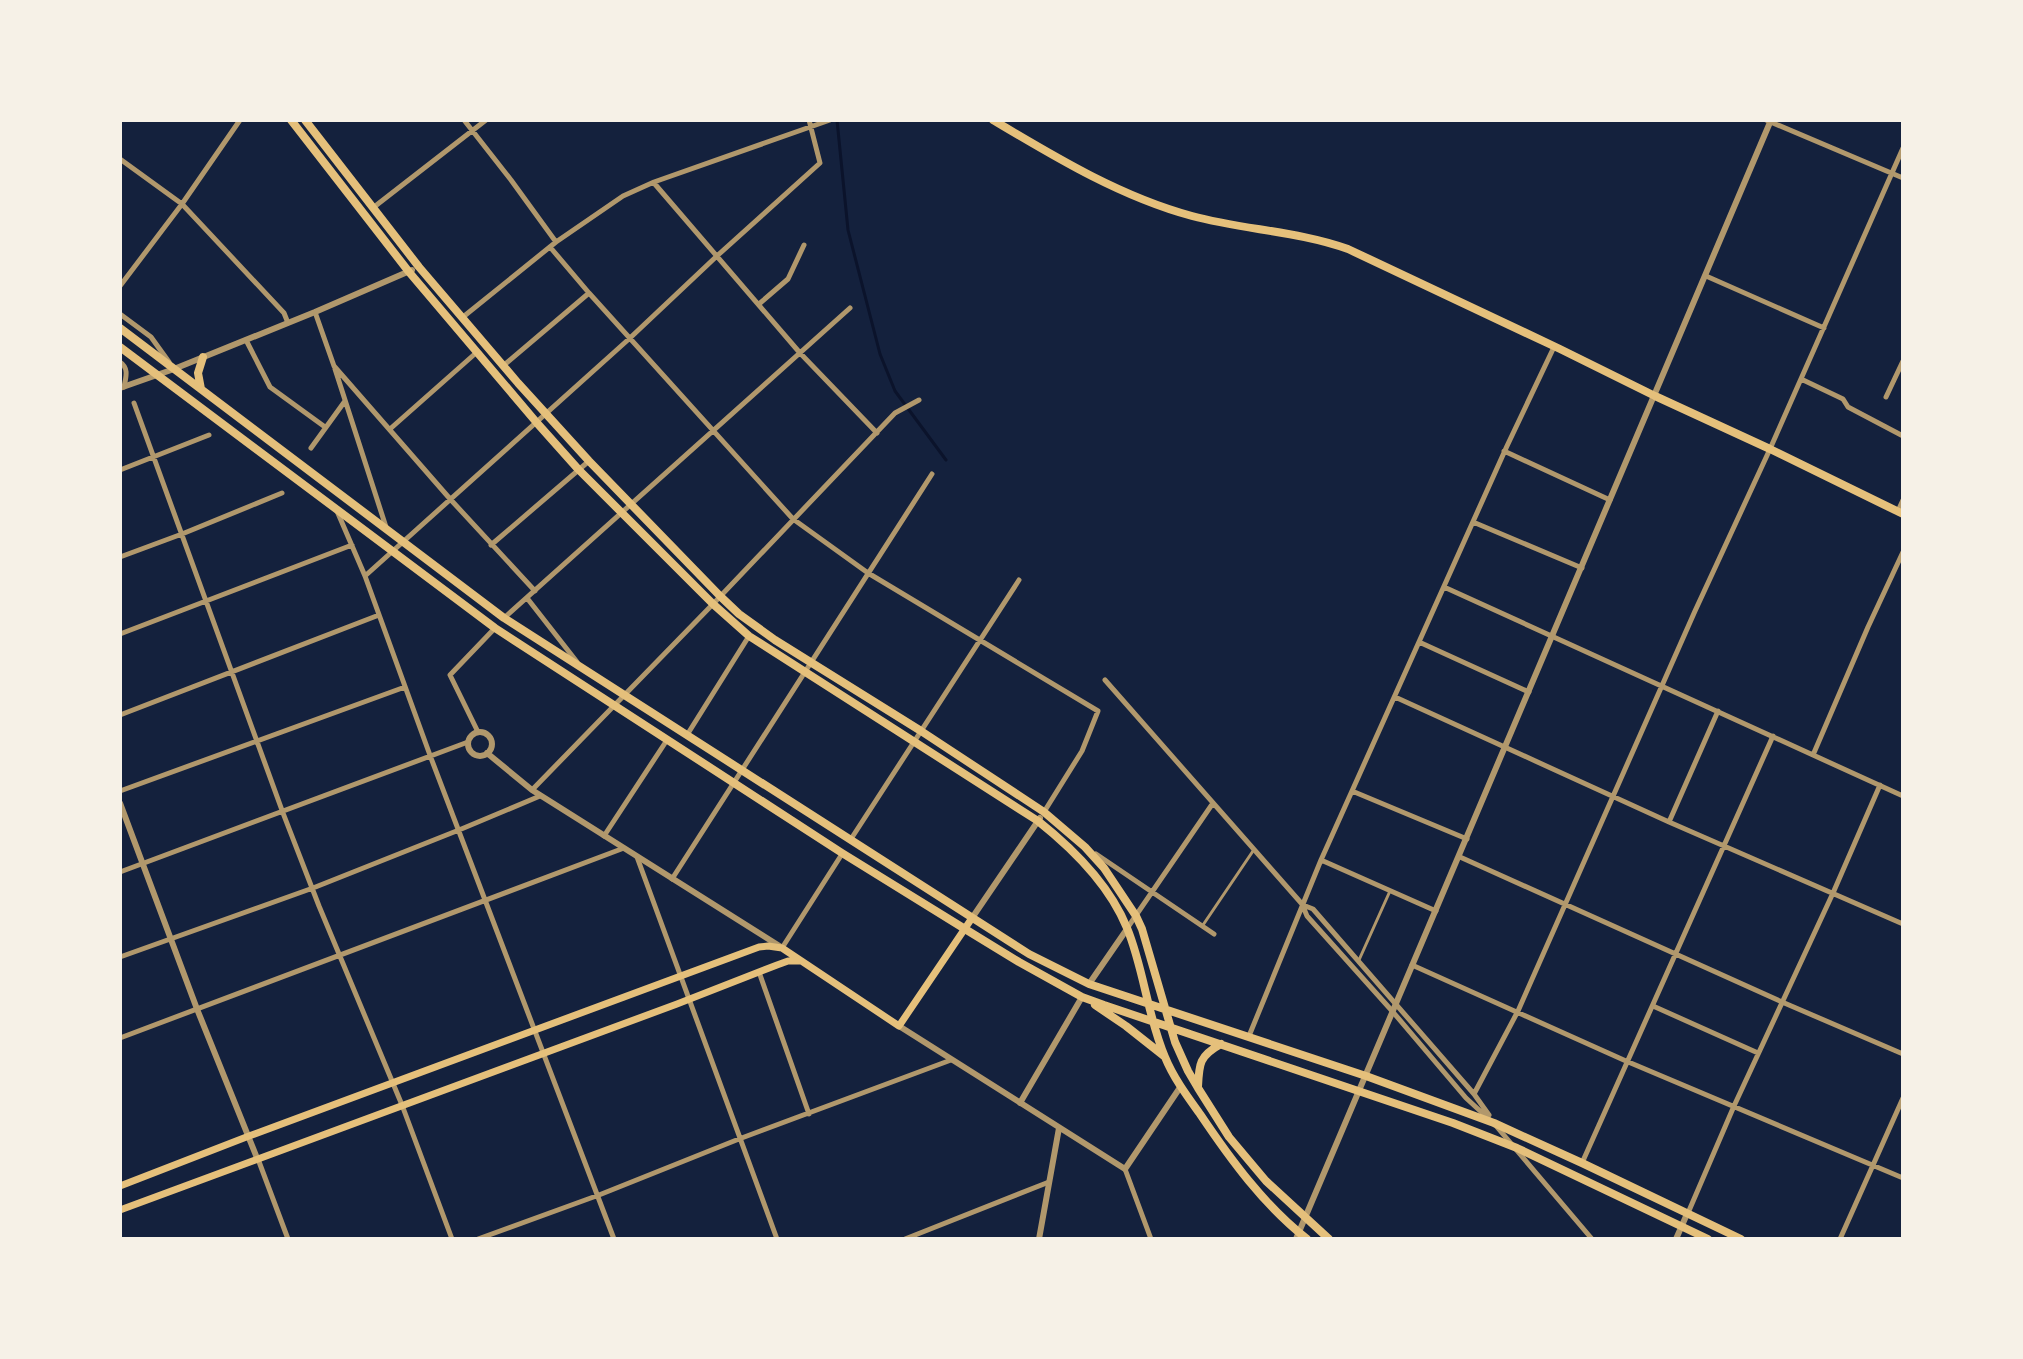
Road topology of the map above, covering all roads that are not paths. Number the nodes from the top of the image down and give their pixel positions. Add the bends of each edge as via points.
1 (240, 120) edge
2 (291, 120) edge
3 (305, 120) edge
4 (464, 120) edge
5 (486, 120) edge
6 (828, 120) edge
7 (993, 120) edge
8 (1770, 121) edge
9 (810, 123) edge
10 (472, 131) junction
11 (1903, 148) edge
12 (120, 159) edge
13 (1892, 174) junction
14 (1903, 178) edge
15 (654, 182) junction
16 (182, 204) junction
17 (374, 207) junction
18 (556, 242) junction
19 (804, 245) dead end
20 (550, 247) junction
21 (718, 255) junction
22 (419, 267) junction
23 (409, 272) junction
24 (1706, 276) junction
25 (120, 286) edge
26 (589, 293) junction
27 (759, 304) junction
28 (850, 308) dead end
29 (315, 312) junction
30 (120, 314) edge
31 (462, 318) junction
32 (288, 323) junction
33 (120, 328) edge
34 (1824, 328) junction
35 (630, 338) junction
36 (246, 340) junction
37 (120, 347) edge
38 (1555, 347) junction
39 (477, 352) junction
40 (800, 353) junction
41 (203, 357) junction
42 (120, 362) edge
43 (1902, 365) edge
44 (334, 366) junction
45 (503, 366) junction
46 (174, 369) junction
47 (158, 375) junction
48 (1801, 379) junction
49 (122, 387) edge
50 (201, 390) junction
51 (1655, 396) junction
52 (1886, 397) dead end
53 (919, 400) dead end
54 (345, 401) junction
55 (134, 403) dead end
56 (545, 414) junction
57 (537, 423) junction
58 (325, 427) junction
59 (390, 429) junction
60 (713, 430) junction
61 (877, 433) junction
62 (209, 435) dead end
63 (1903, 436) edge
64 (311, 448) dead end
65 (1770, 449) junction
66 (1504, 451) junction
67 (153, 457) junction
68 (589, 461) junction
69 (578, 469) junction
70 (120, 470) edge
71 (932, 474) dead end
72 (282, 493) dead end
73 (451, 500) junction
74 (1903, 500) edge
75 (1611, 501) junction
76 (632, 505) junction
77 (337, 511) junction
78 (623, 513) junction
79 (1900, 513) edge
80 (793, 519) junction
81 (1473, 522) junction
82 (388, 532) junction
83 (182, 534) junction
84 (402, 543) junction
85 (352, 545) junction
86 (491, 545) junction
87 (392, 552) junction
88 (1903, 552) edge
89 (120, 557) edge
90 (1582, 568) junction
91 (868, 573) junction
92 (365, 576) junction
93 (1019, 580) dead end
94 (1444, 587) junction
95 (535, 591) junction
96 (720, 596) junction
97 (527, 598) junction
98 (207, 602) junction
99 (713, 604) junction
100 (379, 615) junction
101 (504, 618) junction
102 (495, 628) junction
103 (120, 634) edge
104 (749, 636) junction
105 (1552, 636) junction
106 (979, 641) junction
107 (1419, 642) junction
108 (811, 663) junction
109 (583, 669) junction
110 (233, 671) junction
111 (805, 672) junction
112 (1105, 680) dead end
113 (1662, 686) junction
114 (405, 687) junction
115 (1529, 692) junction
116 (623, 695) junction
117 (1395, 697) junction
118 (613, 706) junction
119 (1718, 711) junction
120 (120, 715) edge
121 (921, 731) junction
122 (478, 732) junction
123 (687, 735) junction
124 (1773, 736) junction
125 (667, 740) junction
126 (257, 741) junction
127 (915, 741) junction
128 (468, 742) junction
129 (1506, 747) junction
130 (487, 753) junction
131 (1813, 755) junction
132 (431, 758) junction
133 (743, 770) junction
134 (734, 783) junction
135 (1880, 785) junction
136 (532, 790) junction
137 (120, 791) edge
138 (1352, 791) junction
139 (540, 796) junction
140 (1613, 796) junction
141 (1903, 796) edge
142 (120, 803) edge
143 (1213, 803) junction
144 (1044, 812) junction
145 (283, 813) junction
146 (1038, 821) junction
147 (1669, 822) junction
148 (459, 830) junction
149 (604, 836) junction
150 (851, 839) junction
151 (1467, 839) junction
152 (1725, 846) junction
153 (1085, 847) junction
154 (624, 848) junction
155 (1253, 851) junction
156 (842, 853) junction
157 (637, 857) junction
158 (1460, 857) junction
159 (1321, 860) junction
160 (143, 863) junction
161 (120, 872) edge
162 (672, 879) junction
163 (313, 888) junction
164 (1152, 891) junction
165 (1390, 891) junction
166 (1833, 893) junction
167 (487, 901) junction
168 (1302, 904) junction
169 (1565, 904) junction
170 (1436, 911) junction
171 (1136, 916) junction
172 (972, 918) junction
173 (1903, 924) edge
174 (1203, 925) junction
175 (965, 929) junction
176 (1127, 929) junction
177 (1214, 934) dead end
178 (170, 938) junction
179 (782, 948) junction
180 (1676, 953) junction
181 (340, 955) junction
182 (120, 957) edge
183 (1359, 960) junction
184 (802, 961) junction
185 (777, 965) junction
186 (1412, 965) junction
187 (759, 972) junction
188 (681, 977) junction
189 (1089, 984) junction
190 (1082, 997) junction
191 (689, 999) junction
192 (1782, 1002) junction
193 (1396, 1003) junction
194 (1148, 1005) junction
195 (1653, 1006) junction
196 (197, 1009) junction
197 (1164, 1010) junction
198 (1518, 1011) junction
199 (1393, 1012) junction
200 (1153, 1021) junction
201 (899, 1026) junction
202 (1170, 1027) junction
203 (535, 1030) junction
204 (1249, 1037) junction
205 (120, 1038) edge
206 (1221, 1044) junction
207 (543, 1053) junction
208 (1758, 1053) junction
209 (1903, 1054) edge
210 (1165, 1057) junction
211 (951, 1060) junction
212 (1626, 1061) junction
213 (1366, 1076) junction
214 (393, 1082) junction
215 (1181, 1086) junction
216 (1198, 1088) junction
217 (1359, 1091) junction
218 (1474, 1094) junction
219 (1903, 1098) edge
220 (1020, 1103) junction
221 (402, 1105) junction
222 (1734, 1106) junction
223 (809, 1114) junction
224 (1494, 1123) junction
225 (1059, 1128) junction
226 (249, 1136) junction
227 (739, 1139) junction
228 (1517, 1148) junction
229 (257, 1158) junction
230 (1582, 1163) junction
231 (1874, 1165) junction
232 (1125, 1169) junction
233 (1903, 1178) edge
234 (1049, 1182) junction
235 (120, 1186) edge
236 (599, 1195) junction
237 (120, 1210) edge
238 (1687, 1214) junction
239 (1308, 1222) junction
240 (1682, 1226) junction
241 (1301, 1237) edge
242 (288, 1239) edge
243 (452, 1239) edge
244 (478, 1239) edge
245 (614, 1239) edge
246 (777, 1239) edge
247 (905, 1239) edge
248 (1039, 1239) edge
249 (1151, 1239) edge
250 (1329, 1239) edge
251 (1592, 1239) edge
252 (1676, 1239) edge
253 (1708, 1239) edge
254 (1741, 1239) edge
255 (1840, 1239) edge

1 - 16 street
2 - 23 main road
3 - 17 main road
4 - 10 street
5 - 10 street
6 - 9 street
7 - 38 main road via 1147,200 1191,216 1348,249
8 - 13 street
8 - 24 street
9 - 15 street
9 - 21 street via 820,163
10 - 17 street
10 - 18 street
11 - 13 street
12 - 16 street
13 - 14 street
13 - 34 street
15 - 18 street via 608,205
15 - 21 street
16 - 25 street
16 - 32 street
17 - 22 main road
18 - 20 street
19 - 27 street via 788,279
20 - 26 street
20 - 31 street
21 - 27 street
21 - 35 street
22 - 23 street
22 - 31 main road
23 - 29 street
23 - 39 main road
24 - 34 street
24 - 51 street
26 - 35 street
26 - 45 street
27 - 40 street
28 - 40 street
29 - 32 street
29 - 44 street
30 - 46 street via 151,337
31 - 45 main road
32 - 36 street
33 - 46 main road
34 - 48 street
35 - 56 street
35 - 60 street
36 - 41 street
36 - 58 street via 270,387
37 - 47 main road
38 - 51 main road
38 - 66 street
39 - 57 main road
39 - 59 street
40 - 60 street
40 - 61 street
41 - 46 street
41 - 50 main road via 198,373
42 - 49 street via 127,375
43 - 52 street
44 - 54 street
44 - 59 street
45 - 56 main road
46 - 47 street
46 - 50 main road
47 - 49 street
47 - 77 main road
48 - 63 street
48 - 65 street
50 - 82 main road
51 - 65 main road
51 - 75 street
53 - 61 street via 895,413
54 - 58 street
54 - 82 street
55 - 67 street
56 - 57 street
56 - 68 main road
57 - 69 main road
57 - 73 street
58 - 64 street
59 - 73 street
60 - 76 street
60 - 80 street
61 - 80 street
62 - 67 street
65 - 79 main road
65 - 113 street
66 - 75 street
66 - 81 street
67 - 70 street
67 - 83 street
68 - 69 street
68 - 76 main road
69 - 78 main road
69 - 86 street
71 - 91 street
72 - 83 street
73 - 84 street
73 - 86 street
74 - 79 street
75 - 90 street
76 - 78 street
76 - 96 main road
77 - 85 street
77 - 87 main road
78 - 95 street
78 - 99 main road
80 - 91 street
80 - 96 street
81 - 90 street
81 - 94 street
82 - 84 main road
83 - 89 street
83 - 98 street
84 - 87 street
84 - 101 main road
85 - 92 street
85 - 98 street
86 - 95 street
87 - 92 street
87 - 102 main road
88 - 131 street
90 - 105 street
91 - 106 street
91 - 108 street
92 - 100 street
93 - 106 street
94 - 105 street
94 - 107 street
95 - 97 street
96 - 99 street
96 - 108 main road
97 - 101 street
97 - 109 street
98 - 103 street
98 - 110 street
99 - 104 main road
99 - 116 street
100 - 110 street
100 - 114 street
101 - 109 main road
102 - 118 main road
102 - 122 street via 450,675
104 - 111 main road
104 - 123 street
105 - 113 street
105 - 115 street
106 - 121 street
106 - 144 street via 1098,711 1082,751
107 - 115 street
107 - 117 street
108 - 111 street
108 - 121 main road
109 - 116 main road
110 - 120 street
110 - 126 street
111 - 127 main road
111 - 133 street
112 - 143 street
113 - 119 street
113 - 140 street
114 - 126 street
114 - 132 street
115 - 129 street
116 - 118 street
116 - 123 main road
117 - 129 street
117 - 138 street
118 - 125 main road
118 - 136 street
119 - 124 street
119 - 147 street
121 - 127 street
121 - 144 main road
122 - 128 street
122 - 130 street via 490,739
123 - 133 main road
124 - 131 street
124 - 152 street
125 - 134 main road
125 - 149 street
126 - 137 street
126 - 145 street
127 - 146 main road
127 - 150 street
128 - 130 street via 472,753
128 - 132 street
129 - 140 street
129 - 151 street
130 - 136 street
131 - 135 street
132 - 145 street
132 - 148 street
133 - 134 street
133 - 150 main road
134 - 156 main road
134 - 162 street
135 - 141 street
135 - 166 street
136 - 139 street
138 - 151 street
138 - 159 street
139 - 148 street
139 - 149 street
140 - 147 street
140 - 169 street
142 - 160 street
143 - 155 street
143 - 164 street
144 - 146 street
144 - 153 main road
145 - 160 street
145 - 163 street
146 - 172 street
146 - 176 main road via 1091,872
147 - 152 street
148 - 163 street
148 - 167 street
149 - 154 street
150 - 172 main road
151 - 158 street
152 - 166 street
152 - 180 street
153 - 164 street
153 - 171 main road
154 - 157 street
154 - 167 street
155 - 168 street
155 - 174 lane
156 - 175 main road
156 - 179 street
157 - 162 street
157 - 188 street
158 - 169 street
158 - 170 street
159 - 165 street
159 - 168 street
160 - 161 street
160 - 178 street
162 - 179 street
163 - 178 street
163 - 181 street
164 - 171 street
164 - 174 street
165 - 170 street
165 - 183 lane
166 - 173 street
166 - 192 street
167 - 181 street
167 - 203 street
168 - 183 street via 1313,909
168 - 199 street
168 - 204 street
169 - 180 street
169 - 198 street
170 - 186 street
171 - 176 street
171 - 197 main road
172 - 175 main road
172 - 189 main road
174 - 177 street
175 - 190 main road
175 - 201 main road
176 - 189 street
176 - 194 main road
178 - 182 street
178 - 196 street
179 - 184 main road
179 - 185 main road
179 - 188 main road via 759,947
180 - 192 street
180 - 195 street
181 - 196 street
181 - 214 street
183 - 193 street
184 - 185 main road
184 - 201 main road
185 - 187 main road
186 - 193 street
186 - 198 street
187 - 191 main road
187 - 223 street
188 - 191 street
188 - 203 main road
189 - 194 main road
190 - 200 main road
190 - 210 main road
190 - 220 street
191 - 207 main road
191 - 227 street
192 - 208 street
192 - 209 street
193 - 199 street
193 - 218 street
194 - 197 main road
194 - 200 main road
195 - 208 street
195 - 212 street
196 - 205 street
196 - 226 street
197 - 202 main road
197 - 204 main road
198 - 212 street
198 - 218 street
199 - 213 street
199 - 224 street
200 - 202 main road
200 - 210 main road
201 - 211 street
202 - 206 main road
202 - 216 main road
203 - 207 street
203 - 214 main road
204 - 213 main road
206 - 216 main road via 1203,1057
206 - 217 main road
207 - 221 main road
207 - 236 street
208 - 222 street
210 - 215 main road
211 - 220 street
211 - 223 street
212 - 222 street
212 - 230 street
213 - 217 street
213 - 224 main road
214 - 221 street
214 - 226 main road
215 - 232 street
215 - 241 main road via 1245,1177
216 - 239 main road via 1235,1144
217 - 228 main road
217 - 239 street
218 - 224 street
219 - 231 street
220 - 225 street
221 - 229 main road
221 - 243 street
222 - 231 street
222 - 238 street
223 - 227 street
224 - 228 street
224 - 230 main road
225 - 232 street
225 - 234 street
226 - 229 street
226 - 235 main road
227 - 236 street
227 - 246 street
228 - 240 main road
228 - 251 street
229 - 237 main road
229 - 242 street
230 - 238 main road
231 - 233 street
231 - 255 street
232 - 249 street
234 - 247 street
234 - 248 street
236 - 244 street
236 - 245 street
238 - 240 street
238 - 254 main road
239 - 241 street
239 - 250 main road
240 - 252 street
240 - 253 main road

